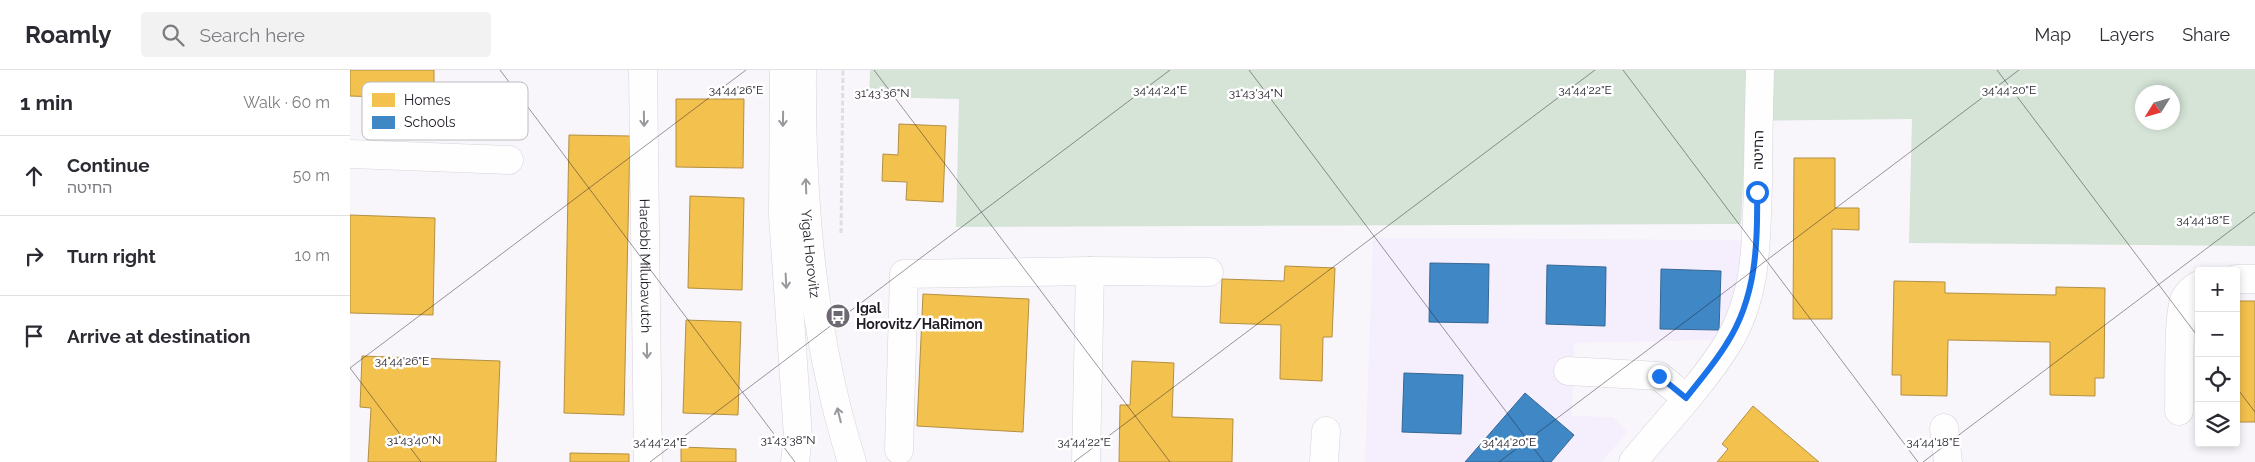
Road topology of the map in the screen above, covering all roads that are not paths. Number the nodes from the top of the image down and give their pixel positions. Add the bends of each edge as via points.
1 (643, 70) edge
2 (784, 70) edge
3 (802, 70) edge
4 (1760, 70) edge
5 (350, 154) edge
6 (510, 160) dead end
7 (1090, 270) junction
8 (1209, 272) dead end
9 (2240, 278) edge
10 (2255, 279) edge
11 (2195, 287) edge
12 (1568, 371) dead end
13 (1686, 398) junction
14 (2179, 411) dead end
15 (1944, 428) dead end
16 (1326, 431) dead end
17 (898, 450) dead end
18 (648, 462) edge
19 (795, 462) edge
20 (852, 462) edge
21 (1086, 462) edge
22 (1324, 462) edge
23 (1633, 462) edge
24 (1948, 462) edge

1 -> 18 street, Harebbi Milubavutch
2 -> 19 street, Yigal Horovitz via 783,215 798,436
20 -> 3 street, Yigal Horovitz via 825,358 810,267
4 - 13 street, החיטה via 1758,234 1752,282 1742,314 1728,342
5 - 6 street
7 - 8 street
7 - 17 street via 904,274
7 - 21 street
9 - 10 street
11 - 14 street via 2185,299 2181,321
12 - 13 street via 1659,376
13 - 23 street, החיטה
15 - 24 street
16 - 22 street

